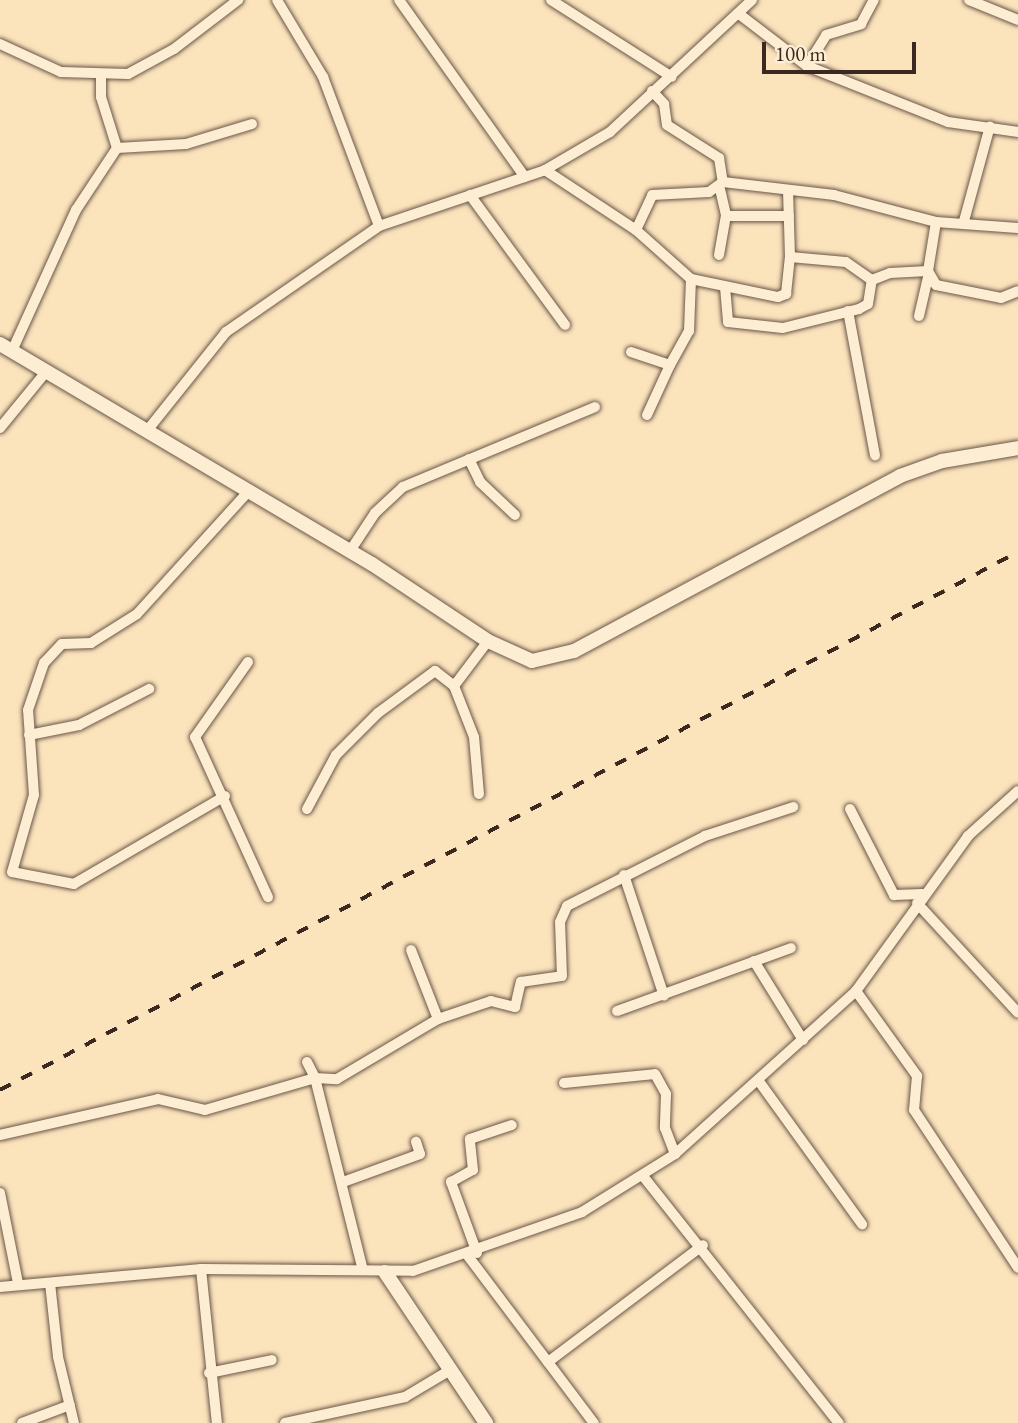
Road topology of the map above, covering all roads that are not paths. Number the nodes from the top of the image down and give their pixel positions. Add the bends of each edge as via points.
1 (238, 0) edge
2 (277, 0) edge
3 (399, 0) edge
4 (551, 0) edge
5 (874, 0) edge
6 (969, 0) edge
7 (746, 2) edge
8 (739, 15) junction
9 (1018, 20) edge
10 (0, 44) edge
11 (807, 66) junction
12 (101, 77) junction
13 (672, 77) junction
14 (652, 91) junction
15 (251, 124) dead end
16 (990, 126) junction
17 (1018, 132) edge
18 (117, 148) junction
19 (545, 170) junction
20 (525, 177) junction
21 (722, 186) junction
22 (788, 191) junction
23 (470, 195) junction
24 (726, 216) junction
25 (789, 216) junction
26 (964, 221) junction
27 (936, 222) junction
28 (379, 226) junction
29 (1018, 228) edge
30 (636, 229) junction
31 (719, 256) dead end
32 (790, 257) junction
33 (928, 274) junction
34 (691, 279) junction
35 (872, 280) junction
36 (725, 287) junction
37 (1018, 291) edge
38 (848, 311) junction
39 (919, 316) dead end
40 (565, 324) dead end
41 (6, 348) edge
42 (631, 352) dead end
43 (670, 365) junction
44 (45, 373) junction
45 (595, 407) dead end
46 (647, 415) dead end
47 (0, 428) edge
48 (146, 432) junction
49 (1018, 448) edge
50 (875, 455) dead end
51 (469, 459) junction
52 (249, 491) junction
53 (515, 515) dead end
54 (350, 551) junction
55 (488, 641) junction
56 (248, 662) dead end
57 (454, 686) junction
58 (149, 690) dead end
59 (29, 735) junction
60 (1018, 791) edge
61 (479, 794) dead end
62 (225, 796) junction
63 (793, 807) dead end
64 (307, 808) dead end
65 (850, 808) dead end
66 (624, 874) junction
67 (268, 897) dead end
68 (919, 899) junction
69 (790, 948) dead end
70 (411, 950) dead end
71 (754, 961) junction
72 (856, 990) junction
73 (664, 996) junction
74 (617, 1011) dead end
75 (1018, 1013) edge
76 (438, 1019) junction
77 (803, 1040) junction
78 (307, 1062) dead end
79 (316, 1077) junction
80 (758, 1080) junction
81 (564, 1083) dead end
82 (512, 1125) dead end
83 (0, 1135) edge
84 (415, 1142) dead end
85 (675, 1154) junction
86 (643, 1176) junction
87 (344, 1182) junction
88 (0, 1193) edge
89 (862, 1224) dead end
90 (703, 1245) junction
91 (473, 1254) junction
92 (362, 1266) junction
93 (1018, 1268) edge
94 (201, 1269) junction
95 (386, 1272) junction
96 (18, 1283) junction
97 (50, 1283) junction
98 (0, 1287) edge
99 (272, 1360) dead end
100 (548, 1362) junction
101 (447, 1372) junction
102 (209, 1373) junction
103 (70, 1405) junction
104 (22, 1423) edge
105 (75, 1423) edge
106 (217, 1423) edge
107 (285, 1423) edge
108 (486, 1423) edge
109 (594, 1423) edge
110 (839, 1423) edge

1 - 12 street via 138,71
2 - 28 street via 323,77
3 - 20 street
4 - 13 street
5 - 11 street via 862,24 826,35
6 - 9 street
7 - 8 street
8 - 11 street
8 - 13 street
10 - 12 street via 61,72
11 - 16 street via 948,122
12 - 18 street via 100,97
13 - 14 street
14 - 19 street via 610,132
14 - 21 street via 664,104 667,125 719,158
15 - 18 street via 186,144
16 - 17 street
16 - 26 street
18 - 41 street via 76,210
19 - 20 street
19 - 30 street
20 - 23 street
21 - 22 street
21 - 24 street
21 - 30 street via 652,195
22 - 25 street
22 - 27 street via 865,201
23 - 28 street
23 - 40 street
24 - 25 street
24 - 31 street
25 - 32 street
26 - 27 street
26 - 29 street via 1000,231
27 - 33 street
28 - 48 street via 226,332
30 - 34 street
32 - 35 street via 846,262
32 - 36 street via 786,294
33 - 35 street
33 - 37 street via 951,290 1002,298
33 - 39 street
34 - 36 street
34 - 43 street via 688,331
35 - 38 street via 868,304
36 - 38 street via 732,325 783,328
38 - 50 street
41 - 44 street
42 - 43 street
43 - 46 street
44 - 47 street
44 - 48 street
45 - 51 street
48 - 52 street
49 - 55 street via 942,460 900,476 574,651 532,661
51 - 53 street via 480,482
51 - 54 street via 403,487 375,513
52 - 54 street
52 - 59 street via 137,614 91,643 62,644 44,663 33,681
54 - 55 street
55 - 57 street
56 - 62 street via 195,737
57 - 61 street via 474,737
57 - 64 street via 435,671 379,713 336,755
58 - 59 street via 79,725
59 - 62 street via 34,795 12,872 19,876 74,884
60 - 68 street via 968,836
62 - 67 street
63 - 66 street via 705,836
65 - 68 street via 894,895
66 - 73 street
66 - 76 street via 567,906 560,922 562,976 521,982 514,1007 491,1001
68 - 72 street
68 - 75 street
69 - 71 street
70 - 76 street
71 - 73 street via 711,972
71 - 77 street
72 - 77 street
72 - 93 street via 918,1076 914,1110
73 - 74 street
76 - 79 street via 337,1079
77 - 80 street
78 - 79 street
79 - 83 street via 205,1110 158,1099
79 - 87 street
80 - 85 street
80 - 89 street
81 - 85 street via 655,1074 666,1094 665,1128
82 - 91 street via 470,1139 473,1170 451,1182
84 - 87 street via 420,1154
85 - 86 street
86 - 90 street
86 - 91 street via 582,1212
87 - 92 street
88 - 96 street
90 - 100 street
90 - 110 street
91 - 95 street
91 - 100 street
92 - 94 street
92 - 95 street
94 - 97 street
94 - 102 street
95 - 101 street
96 - 97 street
96 - 98 street
97 - 103 street
99 - 102 street
100 - 109 street
101 - 107 street via 405,1397
101 - 108 street
102 - 106 street
103 - 104 street
103 - 105 street

